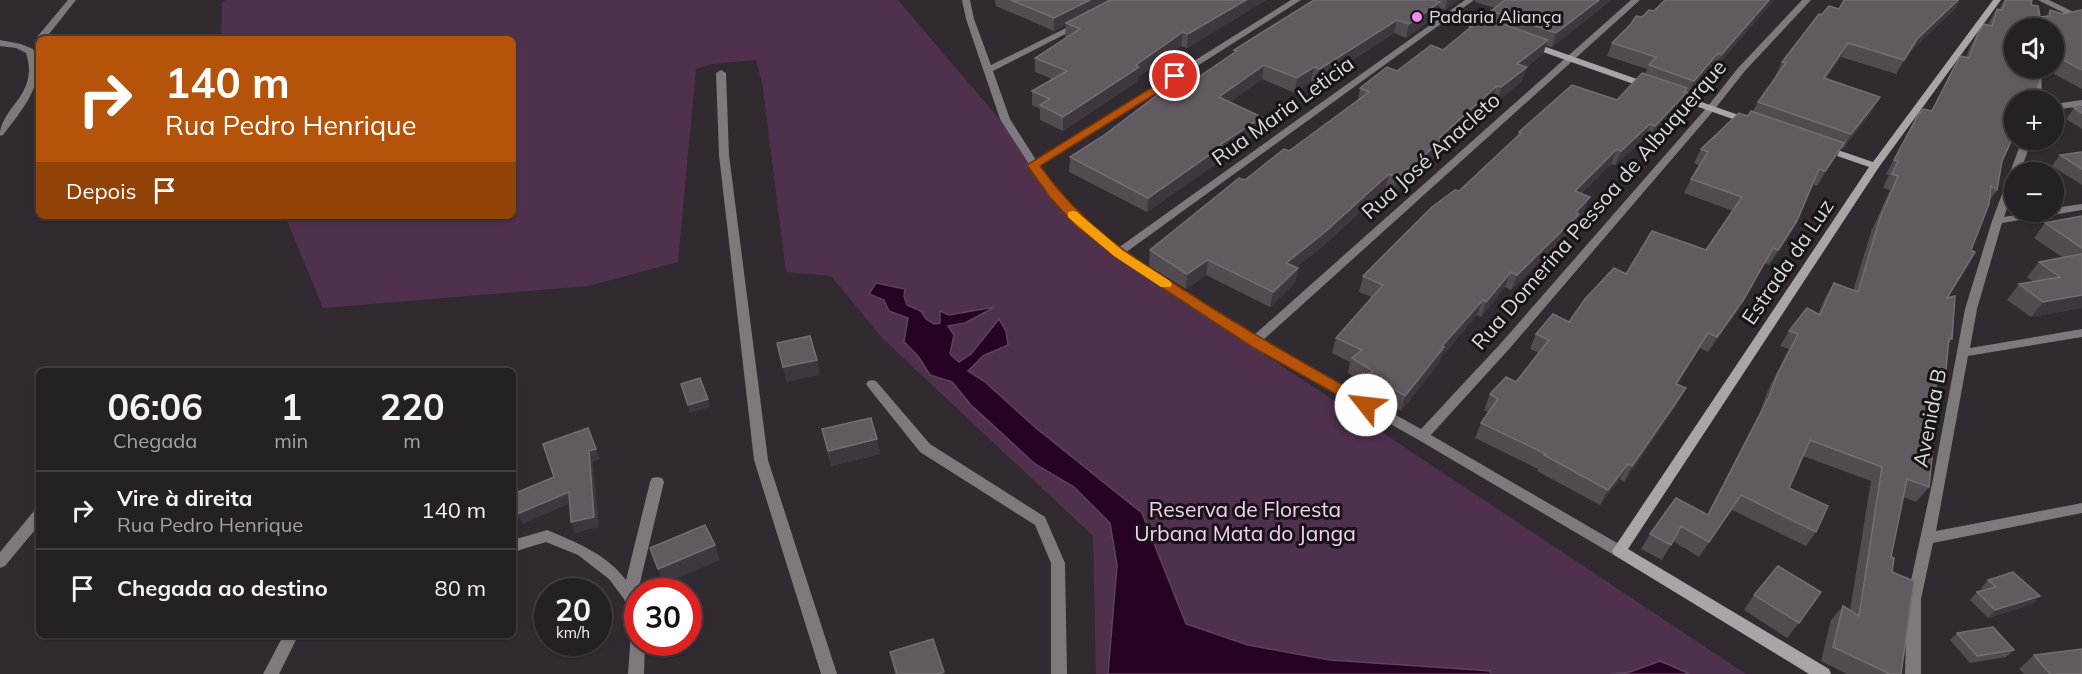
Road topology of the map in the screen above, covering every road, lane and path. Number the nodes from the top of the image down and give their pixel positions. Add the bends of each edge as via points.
1 (72, 0) edge
2 (966, 0) edge
3 (1298, 0) edge
4 (1403, 0) edge
5 (1470, 0) edge
6 (1636, 0) edge
7 (1807, 0) edge
8 (1997, 0) edge
9 (2042, 0) edge
10 (1449, 16) junction
11 (2082, 19) edge
12 (1084, 22) edge
13 (1492, 31) edge
14 (43, 36) edge
15 (1514, 39) edge
16 (0, 43) edge
17 (36, 44) edge
18 (30, 51) junction
19 (1569, 58) junction
20 (988, 69) junction
21 (721, 73) dead end
22 (2082, 103) edge
23 (2064, 106) edge
24 (1711, 108) junction
25 (1755, 124) edge
26 (0, 133) edge
27 (1810, 143) edge
28 (1033, 165) junction
29 (1875, 166) junction
30 (2004, 202) edge
31 (2082, 207) edge
32 (1997, 221) junction
33 (1118, 254) junction
34 (2082, 333) edge
35 (1254, 342) junction
36 (1964, 353) junction
37 (872, 384) dead end
38 (1422, 436) junction
39 (657, 482) dead end
40 (2082, 508) edge
41 (36, 519) edge
42 (1928, 538) junction
43 (516, 545) edge
44 (1619, 551) junction
45 (0, 562) edge
46 (634, 578) edge
47 (624, 588) edge
48 (290, 638) edge
49 (637, 656) edge
50 (271, 674) edge
51 (636, 674) edge
52 (829, 674) edge
53 (1059, 674) edge
54 (1823, 674) edge
55 (1913, 674) edge

1 - 14 street
2 - 20 street
3 - 28 street
4 - 10 main road
5 - 10 street, Rua Maria Leticia
6 - 19 street, Rua José Anacleto
7 - 24 street, Rua Domerina Pessoa de Albuquerque
8 - 29 main road, Estrada da Luz
9 - 11 street
10 - 13 main road
10 - 33 street, Rua Maria Leticia
12 - 20 street
15 - 19 main road
16 - 18 street
17 - 18 street
18 - 26 street via 35,62 32,81
19 - 24 main road
19 - 35 street, Rua José Anacleto
20 - 28 street via 1005,119
21 - 52 street via 724,155 761,460
22 - 23 street
24 - 25 main road
24 - 38 street, Rua Domerina Pessoa de Albuquerque
27 - 29 main road
28 - 33 street via 1080,223
29 - 44 main road, Estrada da Luz
30 - 32 street, Avenida B
31 - 32 street
32 - 36 street, Avenida B via 1971,309
33 - 35 street
34 - 36 street
35 - 38 street
36 - 42 street, Avenida B
37 - 53 street via 925,448 1040,521 1058,563
38 - 44 street
39 - 46 street
40 - 42 street
41 - 45 street
42 - 55 street, Avenida B via 1914,599
43 - 47 street via 547,536 583,551 614,575
44 - 54 main road
48 - 50 street
49 - 51 street

